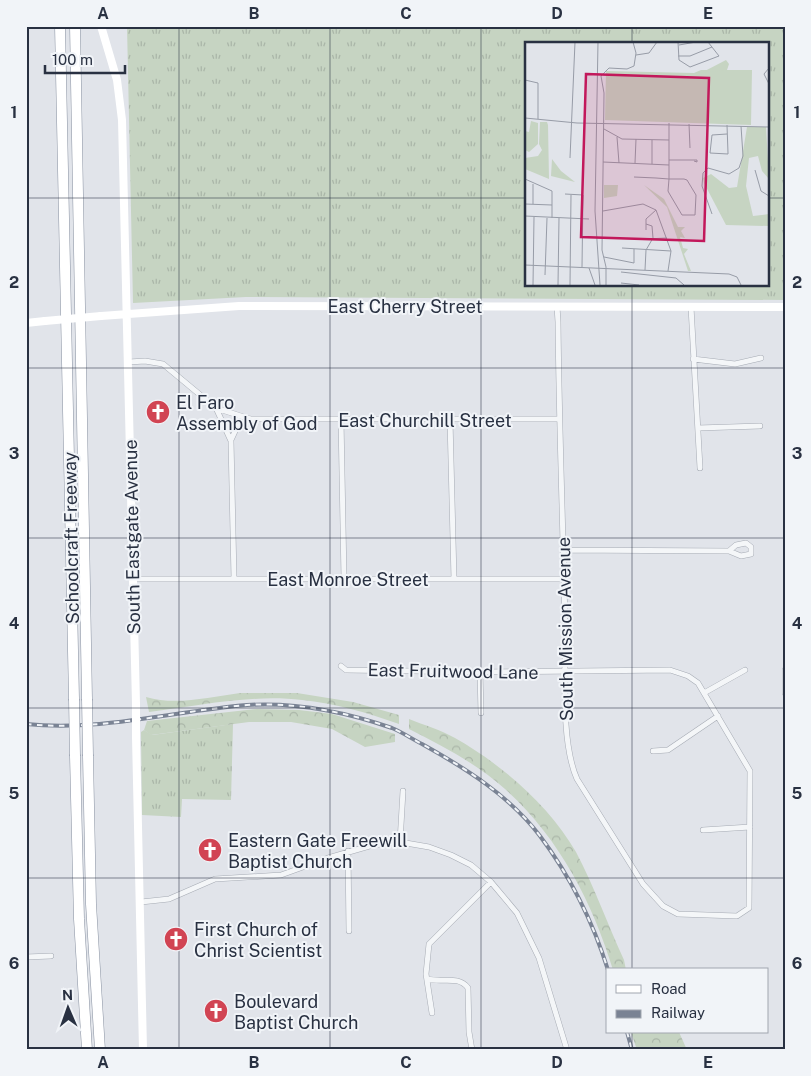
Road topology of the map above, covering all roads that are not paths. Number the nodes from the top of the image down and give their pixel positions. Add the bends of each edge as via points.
1 (60, 26) edge
2 (75, 26) edge
3 (101, 26) edge
4 (557, 306) junction
5 (691, 307) junction
6 (785, 307) edge
7 (128, 314) junction
8 (26, 323) edge
9 (693, 358) junction
10 (761, 358) dead end
11 (128, 362) junction
12 (216, 408) junction
13 (250, 419) junction
14 (559, 419) junction
15 (341, 420) junction
16 (450, 420) junction
17 (760, 426) dead end
18 (698, 428) junction
19 (231, 441) junction
20 (700, 468) dead end
21 (563, 550) junction
22 (729, 551) dead end
23 (234, 578) junction
24 (344, 578) junction
25 (132, 579) junction
26 (454, 579) junction
27 (564, 579) junction
28 (341, 666) dead end
29 (744, 670) dead end
30 (785, 670) edge
31 (480, 672) junction
32 (566, 672) junction
33 (704, 693) junction
34 (785, 693) edge
35 (481, 713) dead end
36 (718, 716) junction
37 (653, 752) dead end
38 (403, 791) dead end
39 (750, 828) junction
40 (703, 830) dead end
41 (400, 842) junction
42 (348, 851) junction
43 (491, 882) junction
44 (141, 902) junction
45 (678, 914) joint
46 (349, 931) dead end
47 (52, 956) dead end
48 (26, 957) edge
49 (428, 979) junction
50 (432, 1012) dead end
51 (87, 1050) edge
52 (100, 1050) edge
53 (143, 1050) edge
54 (472, 1050) edge
55 (568, 1050) edge

1 - 51 highway, Schoolcraft Freeway, bridge via 79,919
2 - 52 highway, Schoolcraft Freeway, bridge via 91,914
3 - 7 street, South Eastgate Avenue via 122,108
4 - 5 street, East Cherry Street
4 - 7 street, East Cherry Street via 239,306
4 - 14 street, South Mission Avenue
5 - 6 street, East Cherry Street
5 - 9 street
7 - 8 street, East Cherry Street, bridge
7 - 11 street, South Eastgate Avenue
9 - 10 street via 735,364
9 - 18 street
11 - 12 street, East Churchill Street via 164,364
11 - 25 street, South Eastgate Avenue
12 - 13 street, East Churchill Street
12 - 19 street
13 - 15 street, East Churchill Street
13 - 19 street via 237,427
14 - 16 street, East Churchill Street
14 - 21 street, South Mission Avenue
15 - 16 street, East Churchill Street
15 - 24 street
16 - 26 street
17 - 18 street
18 - 20 street
19 - 23 street
21 - 22 street
21 - 27 street, South Mission Avenue
23 - 24 street, East Monroe Street
23 - 25 street, East Monroe Street
24 - 26 street, East Monroe Street
25 - 44 street, South Eastgate Avenue, bridge
26 - 27 street, East Monroe Street
27 - 32 street, South Mission Avenue
28 - 31 street, East Fruitwood Lane via 346,670
29 - 33 street
30 - 34 street
31 - 32 street, East Fruitwood Lane
31 - 35 street
32 - 33 street, East Fruitwood Lane via 670,670 698,682
32 - 45 street, South Mission Avenue via 567,752 577,778 643,884 663,906
33 - 36 street, East Fruitwood Lane
36 - 37 street via 668,750
36 - 39 street, East Fruitwood Lane via 750,771
38 - 41 street
39 - 40 street
39 - 45 street, East Fruitwood Lane via 749,908 737,916
41 - 42 street
41 - 43 street via 451,855 471,865
42 - 44 street via 281,875 216,879 169,899
42 - 46 street
43 - 49 street via 429,944
43 - 55 street via 517,913 529,934
44 - 53 street, South Eastgate Avenue
47 - 48 street
49 - 50 street
49 - 54 street via 465,983

